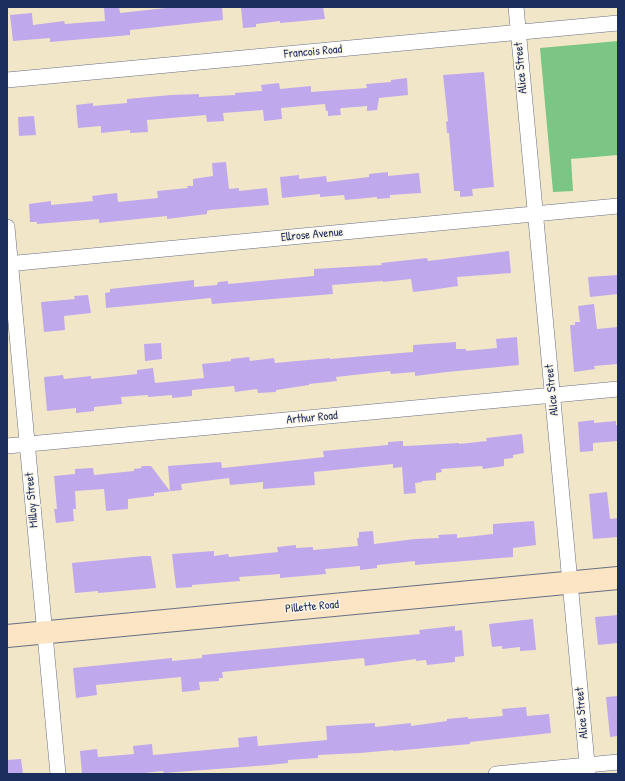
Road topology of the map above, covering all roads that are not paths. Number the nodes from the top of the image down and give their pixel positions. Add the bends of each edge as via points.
1 (516, 7) edge
2 (618, 23) edge
3 (518, 33) junction
4 (7, 80) edge
5 (618, 206) edge
6 (535, 214) junction
7 (7, 227) edge
8 (9, 264) edge
9 (618, 389) edge
10 (552, 395) junction
11 (27, 444) junction
12 (7, 446) edge
13 (618, 578) edge
14 (570, 582) junction
15 (45, 632) junction
16 (7, 636) edge
17 (618, 762) edge
18 (588, 770) edge
19 (58, 774) edge
20 (496, 774) edge

1 - 3 street, Alice Street
2 - 3 street, Francois Road
3 - 4 street, Francois Road
3 - 6 street, Alice Street
5 - 6 street, Ellrose Avenue
6 - 8 street, Ellrose Avenue
6 - 10 street, Alice Street
7 - 8 street, Milloy Street
8 - 11 street, Milloy Street
9 - 10 street, Arthur Road
10 - 11 street, Arthur Road
10 - 14 street, Alice Street
11 - 12 street, Arthur Road
11 - 15 street, Milloy Street
13 - 14 street, Pillette Road
14 - 15 street, Pillette Road
14 - 18 street, Alice Street
15 - 16 street, Pillette Road
15 - 19 street, Milloy Street
17 - 18 street
18 - 20 street

